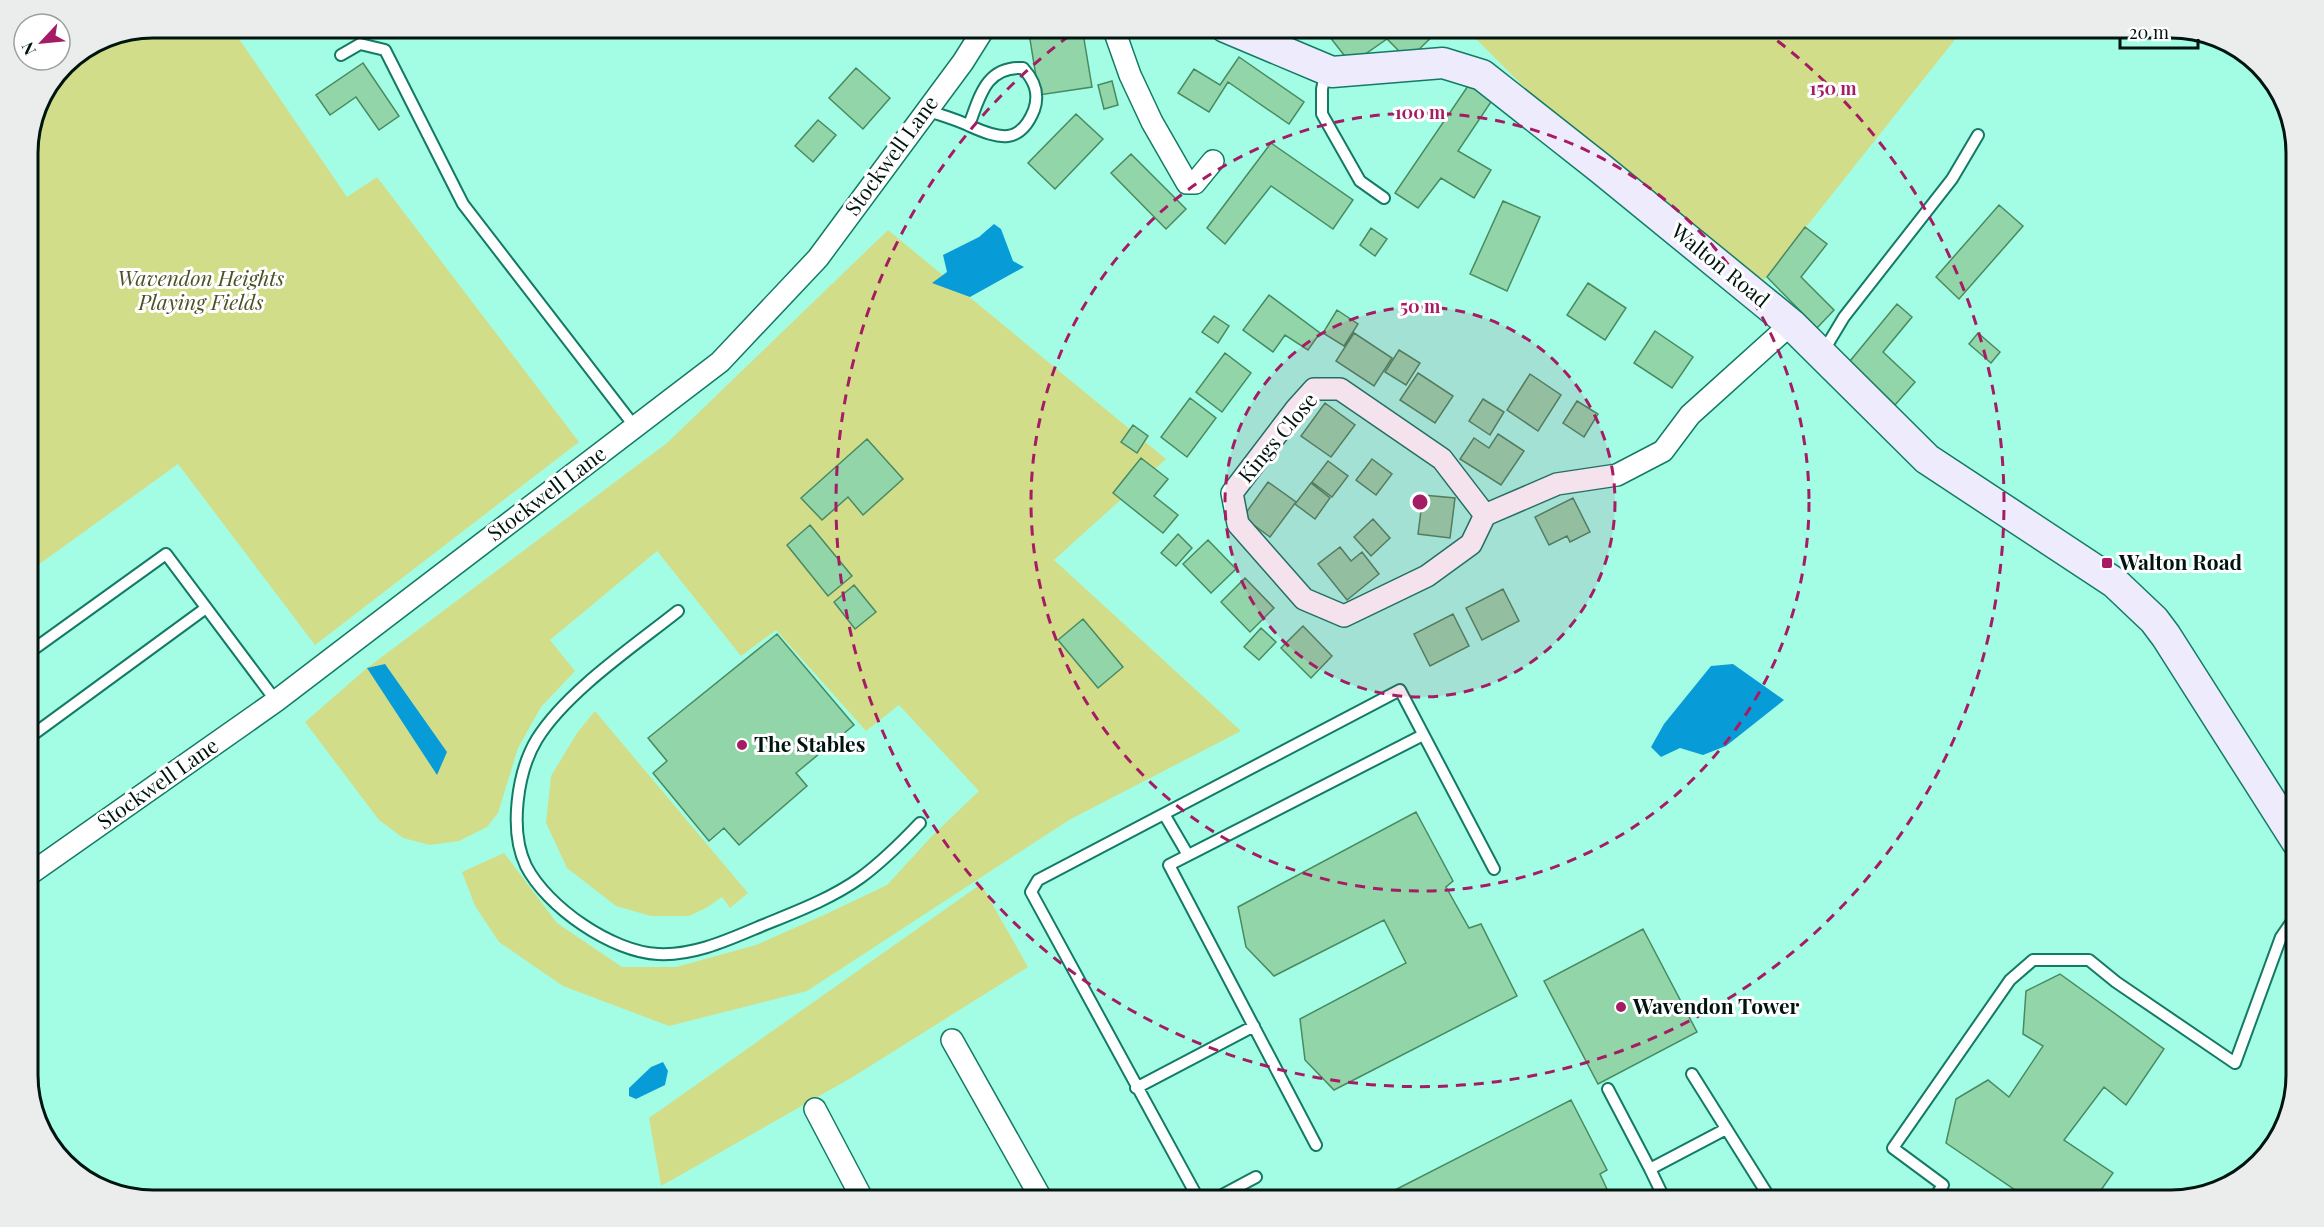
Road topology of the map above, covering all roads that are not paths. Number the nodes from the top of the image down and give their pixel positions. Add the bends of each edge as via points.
1 (978, 38) edge
2 (1117, 38) edge
3 (1251, 38) edge
4 (341, 55) dead end
5 (1326, 70) junction
6 (925, 110) junction
7 (969, 126) junction
8 (1978, 135) dead end
9 (1213, 161) dead end
10 (1384, 198) dead end
11 (1791, 324) junction
12 (1821, 355) junction
13 (635, 427) junction
14 (1485, 515) junction
15 (206, 608) junction
16 (678, 611) dead end
17 (38, 646) edge
18 (276, 701) junction
19 (38, 731) edge
20 (1423, 735) junction
21 (1164, 814) junction
22 (920, 823) dead end
23 (2286, 825) edge
24 (1188, 855) junction
25 (38, 868) edge
26 (1494, 869) dead end
27 (2286, 930) edge
28 (1254, 1026) junction
29 (952, 1040) dead end
30 (1692, 1074) dead end
31 (1136, 1088) junction
32 (1608, 1089) dead end
33 (815, 1109) dead end
34 (1726, 1129) junction
35 (1316, 1145) dead end
36 (1650, 1169) junction
37 (1256, 1177) dead end
38 (858, 1190) edge
39 (1036, 1190) edge
40 (1193, 1190) edge
41 (1232, 1190) edge
42 (1660, 1190) edge
43 (1765, 1190) edge
44 (1940, 1190) edge

1 - 6 street, Stockwell Lane
2 - 9 street via 1134,85 1187,183 1195,183
3 - 5 street, Walton Road
4 - 13 lane via 360,44 385,50 463,204
5 - 10 lane via 1322,114 1360,181
5 - 11 street, Walton Road via 1443,63 1482,75
6 - 7 lane
6 - 13 street, Stockwell Lane via 818,258 720,362
7 - 7 lane via 998,137 1013,136 1029,122 1037,102 1035,80 1023,68 1010,67 992,75
8 - 12 lane via 1952,179 1844,316
11 - 12 street, Walton Road
11 - 14 street via 1690,415 1663,451 1617,475 1557,484
12 - 23 street, Walton Road via 1927,459 2115,583 2154,620
13 - 18 street, Stockwell Lane
14 - 14 street, Kings Close via 1471,544 1427,576 1344,616 1304,599 1238,524 1232,494 1314,389 1340,389 1442,459
15 - 17 lane via 166,554
15 - 18 lane
15 - 19 lane
16 - 22 lane via 592,680 549,721 528,760 518,797 517,837 526,866 570,915 602,937 629,949 658,954 728,942 858,880
18 - 25 street, Stockwell Lane
20 - 21 lane via 1400,690
20 - 24 lane
20 - 26 lane
21 - 24 lane
21 - 31 lane via 1038,880 1031,892
24 - 28 lane via 1169,865
27 - 44 lane via 2235,1063 2089,960 2033,960 2010,980 1893,1148 1943,1185
28 - 31 lane
28 - 35 lane
29 - 39 street
30 - 34 lane
31 - 40 lane
32 - 36 lane
33 - 38 street
34 - 36 lane
34 - 43 lane
36 - 42 lane
37 - 41 lane

